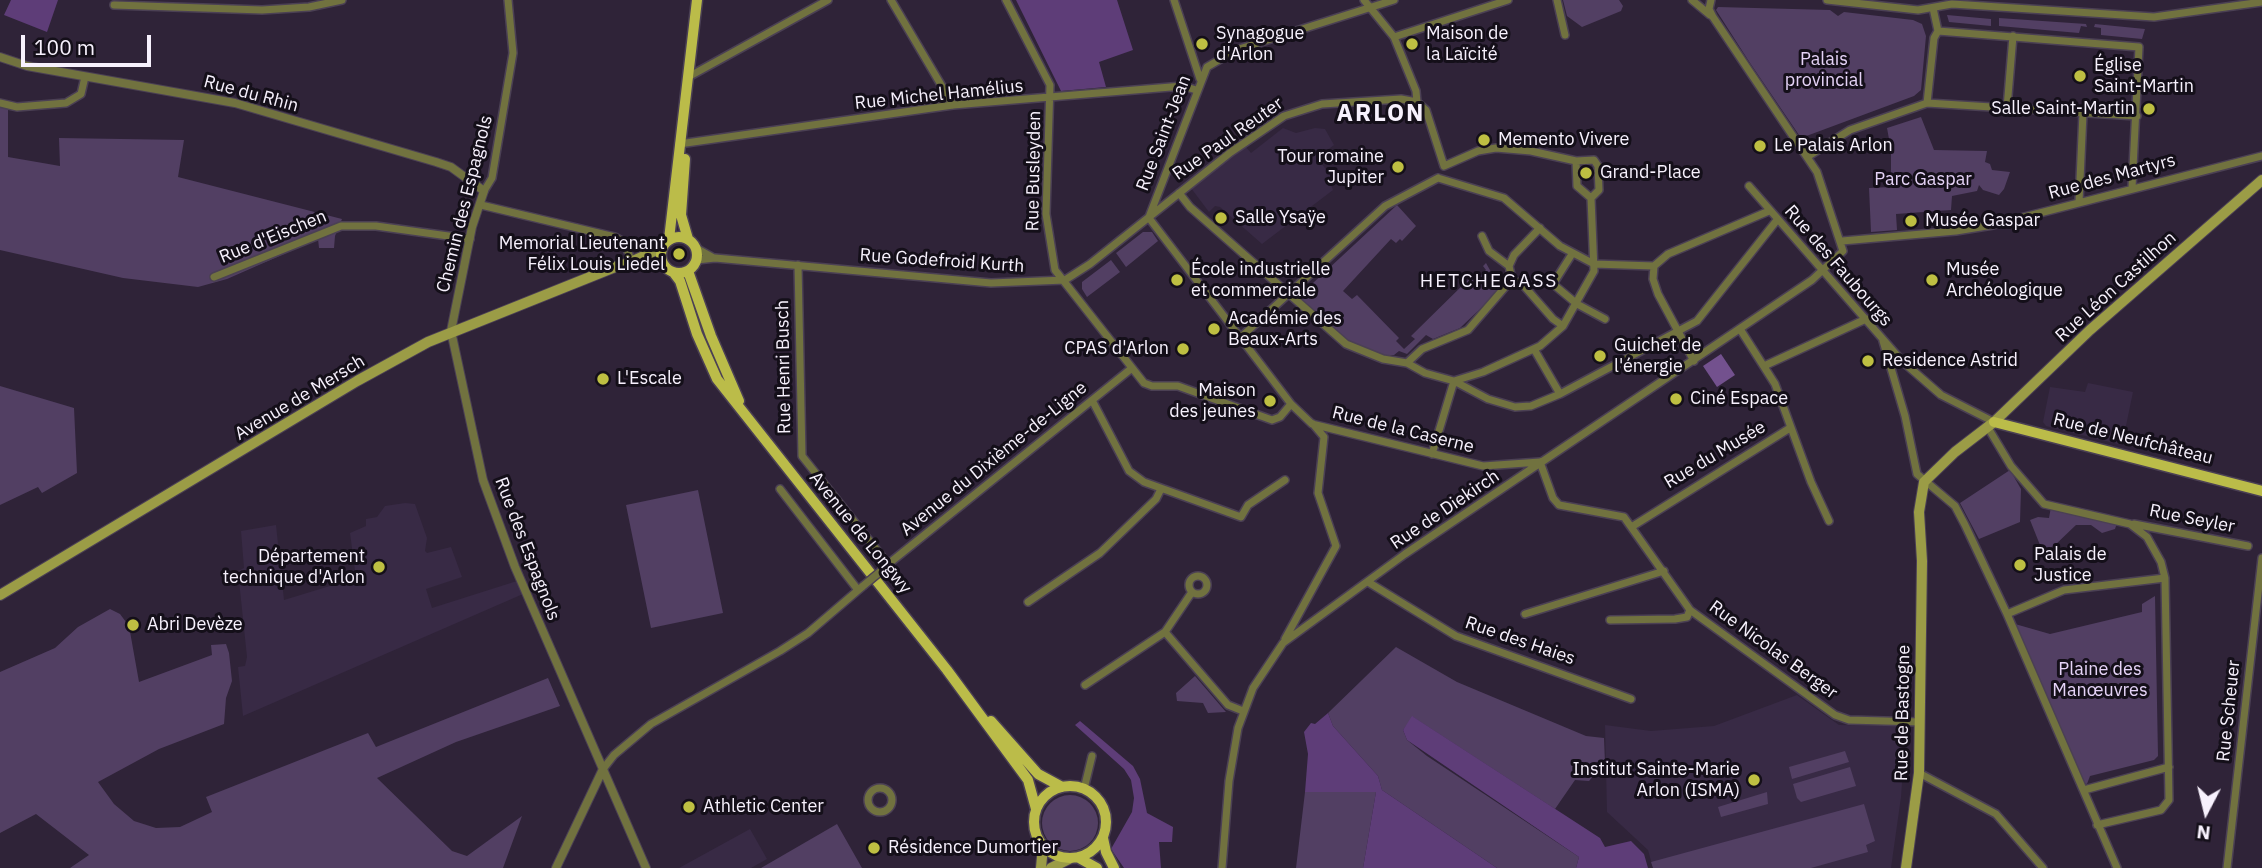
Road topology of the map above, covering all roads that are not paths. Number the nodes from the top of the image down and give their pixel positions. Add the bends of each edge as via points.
1 (342, 0) edge
2 (508, 0) edge
3 (697, 0) edge
4 (828, 0) edge
5 (891, 0) edge
6 (1006, 0) edge
7 (1174, 0) edge
8 (1364, 0) edge
9 (1508, 0) edge
10 (1557, 0) edge
11 (1692, 0) edge
12 (1712, 0) edge
13 (1827, 0) edge
14 (1390, 1) edge
15 (1839, 1) edge
16 (2262, 2) edge
17 (1370, 4) edge
18 (1998, 4) edge
19 (114, 5) dead end
20 (1933, 8) junction
21 (1713, 18) junction
22 (1938, 31) junction
23 (1565, 35) dead end
24 (2013, 36) junction
25 (1394, 37) junction
26 (0, 57) edge
27 (690, 76) junction
28 (85, 77) junction
29 (1200, 79) junction
30 (1196, 90) junction
31 (1050, 99) junction
32 (1417, 102) junction
33 (0, 103) edge
34 (1927, 103) junction
35 (953, 105) junction
36 (2007, 108) junction
37 (2083, 113) junction
38 (2137, 116) junction
39 (683, 142) junction
40 (2262, 156) edge
41 (1807, 157) junction
42 (1576, 161) junction
43 (1444, 166) junction
44 (1438, 178) junction
45 (2262, 180) edge
46 (1749, 186) dead end
47 (2132, 188) junction
48 (484, 191) junction
49 (1179, 193) junction
50 (1591, 198) junction
51 (2078, 202) junction
52 (481, 205) junction
53 (1769, 211) junction
54 (1149, 218) junction
55 (1777, 220) junction
56 (1541, 228) junction
57 (1482, 236) dead end
58 (470, 239) junction
59 (688, 239) junction
60 (1842, 241) junction
61 (665, 243) junction
62 (696, 254) junction
63 (1572, 254) junction
64 (632, 262) junction
65 (1594, 264) junction
66 (663, 265) junction
67 (798, 265) junction
68 (1654, 266) junction
69 (1509, 267) junction
70 (688, 271) junction
71 (1822, 272) junction
72 (674, 273) junction
73 (214, 277) dead end
74 (1512, 279) junction
75 (1065, 280) junction
76 (1289, 295) junction
77 (1577, 304) junction
78 (1605, 319) dead end
79 (1866, 319) junction
80 (1563, 326) junction
81 (1740, 329) junction
82 (451, 331) junction
83 (1677, 331) junction
84 (1241, 337) junction
85 (1883, 341) junction
86 (1534, 349) junction
87 (1694, 361) junction
88 (1407, 363) junction
89 (1764, 366) junction
90 (1132, 368) junction
91 (1454, 381) junction
92 (1560, 394) junction
93 (1092, 400) junction
94 (1291, 404) junction
95 (746, 416) junction
96 (1312, 424) junction
97 (1991, 424) junction
98 (1790, 428) junction
99 (1432, 454) junction
100 (1540, 462) junction
101 (1285, 480) dead end
102 (1924, 481) junction
103 (780, 489) dead end
104 (1161, 489) junction
105 (2262, 491) edge
106 (1829, 521) dead end
107 (2130, 524) junction
108 (1633, 526) junction
109 (2248, 546) dead end
110 (2262, 558) edge
111 (888, 565) junction
112 (1664, 571) junction
113 (2165, 578) junction
114 (1367, 582) junction
115 (860, 588) junction
116 (1192, 592) dead end
117 (0, 594) edge
118 (1028, 602) dead end
119 (1305, 606) junction
120 (1690, 610) junction
121 (1525, 614) dead end
122 (2007, 614) junction
123 (1315, 618) junction
124 (1610, 620) dead end
125 (1165, 632) junction
126 (1283, 643) junction
127 (947, 670) junction
128 (1085, 685) dead end
129 (1631, 699) dead end
130 (1243, 712) junction
131 (1920, 722) junction
132 (1092, 756) dead end
133 (2169, 767) junction
134 (603, 769) junction
135 (1919, 773) junction
136 (1062, 787) junction
137 (1084, 789) junction
138 (2084, 790) junction
139 (1036, 809) junction
140 (2097, 825) junction
141 (1103, 838) junction
142 (1043, 846) junction
143 (1074, 858) junction
144 (556, 868) edge
145 (646, 868) edge
146 (1041, 868) edge
147 (1051, 868) edge
148 (1097, 868) edge
149 (1114, 868) edge
150 (1222, 868) edge
151 (1906, 868) edge
152 (2043, 868) edge
153 (2118, 868) edge
154 (2227, 868) edge

1 - 19 street via 262,10
2 - 48 street, Chemin des Espagnols via 513,53 492,178
3 - 27 main road
4 - 27 street
5 - 35 street
6 - 31 street, Rue Busleyden via 1050,85
7 - 29 street
8 - 17 street
9 - 25 street
10 - 23 street
11 - 21 street
12 - 21 street
13 - 15 street
14 - 17 street, Rue Saint-Jean
15 - 20 street
16 - 18 street via 2154,17
17 - 25 street
17 - 29 street, Rue Saint-Jean via 1216,58
18 - 20 street
20 - 22 street
21 - 41 street
22 - 24 street
22 - 34 street
24 - 36 street
24 - 38 street via 2134,45 2141,52
25 - 32 street
26 - 28 street, Rue du Rhin
27 - 39 main road
28 - 33 street via 80,94 65,103 26,107
28 - 48 street, Rue du Rhin via 235,103 451,167
29 - 30 street, Rue Saint-Jean
30 - 31 street, Rue Michel Hamélius via 1183,86
30 - 54 street, Rue Saint-Jean
31 - 35 street, Rue Michel Hamélius
31 - 75 street, Rue Busleyden via 1046,228 1055,270
32 - 43 street via 1426,110
32 - 49 street, Rue Paul Reuter via 1322,104 1291,112
34 - 36 street
34 - 41 street via 1850,130
35 - 39 street, Rue Michel Hamélius
36 - 37 street
37 - 38 street
37 - 51 street
38 - 47 street
39 - 59 main road via 681,215
39 - 61 main road
40 - 47 street, Rue des Martyrs
41 - 60 street via 1825,191
42 - 43 street via 1496,148
42 - 50 street via 1577,186
42 - 50 street via 1594,160 1598,166 1599,190
43 - 44 street
44 - 56 street via 1504,198
44 - 76 street via 1385,206
45 - 97 main road, Rue Léon Castilhon via 2090,330
46 - 53 street, Rue des Faubourgs
47 - 51 street, Rue des Martyrs
48 - 52 street, Chemin des Espagnols
49 - 54 street, Rue Paul Reuter
49 - 76 street
50 - 65 street
51 - 60 street, Rue des Martyrs via 1956,231
52 - 58 street, Chemin des Espagnols
52 - 64 street via 615,237 624,242
53 - 55 street, Rue des Faubourgs
53 - 68 street via 1668,254
54 - 75 street
54 - 84 street, Rue de la Caserne
55 - 71 street, Rue des Faubourgs
55 - 83 street via 1697,321
56 - 63 street
56 - 69 street via 1514,255
57 - 69 street via 1489,251
58 - 73 street, Rue d'Eischen via 376,226 341,226
58 - 82 street, Chemin des Espagnols
59 - 61 main road via 678,236
59 - 62 main road
60 - 71 street via 1843,251
61 - 64 main road, Avenue de Mersch
61 - 66 main road
62 - 67 street, Rue Godefroid Kurth
62 - 70 main road
63 - 65 street
63 - 77 street via 1553,284
64 - 66 main road, Avenue de Mersch
64 - 82 main road, Avenue de Mersch
65 - 68 street
65 - 77 street
66 - 72 main road
67 - 75 street, Rue Godefroid Kurth via 991,283
67 - 111 street, Rue Henri Busch via 802,456
68 - 83 street via 1658,294
69 - 74 street
70 - 72 main road
70 - 95 main road, Avenue de Longwy
71 - 79 street, Rue des Faubourgs
71 - 81 street, Rue de Diekirch
72 - 95 main road, Avenue de Longwy via 717,379
74 - 80 street
74 - 88 street via 1468,330 1422,349
75 - 90 street, Rue Busleyden
76 - 84 street
76 - 88 street via 1346,344
77 - 78 street
77 - 80 street
79 - 85 street, Rue des Faubourgs
79 - 89 street
80 - 86 street
81 - 87 street, Rue de Diekirch
81 - 89 street, Rue du Musée
82 - 117 main road, Avenue de Mersch via 357,381
82 - 134 street, Rue des Espagnols via 483,480 519,576
83 - 87 street
83 - 92 street
84 - 94 street, Rue de la Caserne
85 - 97 street, Rue des Faubourgs via 1941,395
85 - 102 street, Rue des Faubourgs via 1915,468
86 - 91 street
86 - 92 street
87 - 100 street, Rue de Diekirch
88 - 91 street
89 - 98 street, Rue du Musée
90 - 93 street, Avenue du Dixième-de-Ligne
90 - 94 street, Rue Busleyden via 1152,386 1178,386 1272,420
91 - 92 street via 1515,407
91 - 99 street
93 - 104 street via 1129,471
93 - 111 street, Avenue du Dixième-de-Ligne
94 - 96 street, Rue de la Caserne
95 - 127 main road, Avenue de Longwy
96 - 99 street, Rue de la Caserne
96 - 119 street via 1324,437 1318,493 1336,546
97 - 102 main road, Rue Léon Castilhon
97 - 105 main road, Rue de Neufchâteau
97 - 107 street, Rue Seyler via 1997,443 2044,504
98 - 106 street
98 - 108 street, Rue du Musée
99 - 100 street, Rue de la Caserne via 1483,466
100 - 108 street via 1559,505 1611,513
100 - 114 street, Rue de Diekirch
101 - 104 street via 1248,505 1241,517
102 - 122 street via 1955,506
102 - 131 main road, Rue de Bastogne via 1919,512
103 - 115 street
104 - 118 street via 1100,553
107 - 109 street, Rue Seyler
107 - 113 street, Rue Seyler via 2155,549
108 - 112 street, Rue Nicolas Berger
110 - 154 street, Rue Scheuer
111 - 115 street, Avenue du Dixième-de-Ligne, bridge
112 - 120 street, Rue Nicolas Berger
112 - 121 street
113 - 122 street via 2064,590
113 - 133 street, Rue Seyler
114 - 123 street, Rue de Diekirch
114 - 129 street, Rue des Haies via 1456,636
115 - 134 street, Avenue du Dixième-de-Ligne via 779,652 650,724
116 - 125 street
119 - 123 street
119 - 126 street
120 - 124 street, Rue Nicolas Berger via 1687,617 1675,619
120 - 131 street, Rue Nicolas Berger via 1839,718
122 - 138 street
123 - 126 street, Rue de Diekirch
125 - 128 street
125 - 130 street via 1228,705
126 - 130 street, Rue de Diekirch via 1267,663
127 - 136 main road via 1038,774
127 - 139 main road via 1028,780
130 - 150 street, Rue de Diekirch via 1229,781
131 - 135 main road, Rue de Bastogne
132 - 137 street
133 - 138 street
133 - 140 street, Rue Seyler via 2169,800 2161,810
134 - 144 street
134 - 145 street, Rue des Espagnols
135 - 151 main road, Rue de Bastogne
135 - 152 street via 1996,814
136 - 137 main road
136 - 139 main road via 1042,799
137 - 141 main road via 1102,804 1107,827
138 - 140 street
139 - 142 main road via 1034,828
140 - 153 street
141 - 143 main road via 1097,847
141 - 149 main road
142 - 143 main road via 1050,853
142 - 146 main road
143 - 147 main road
143 - 148 main road

